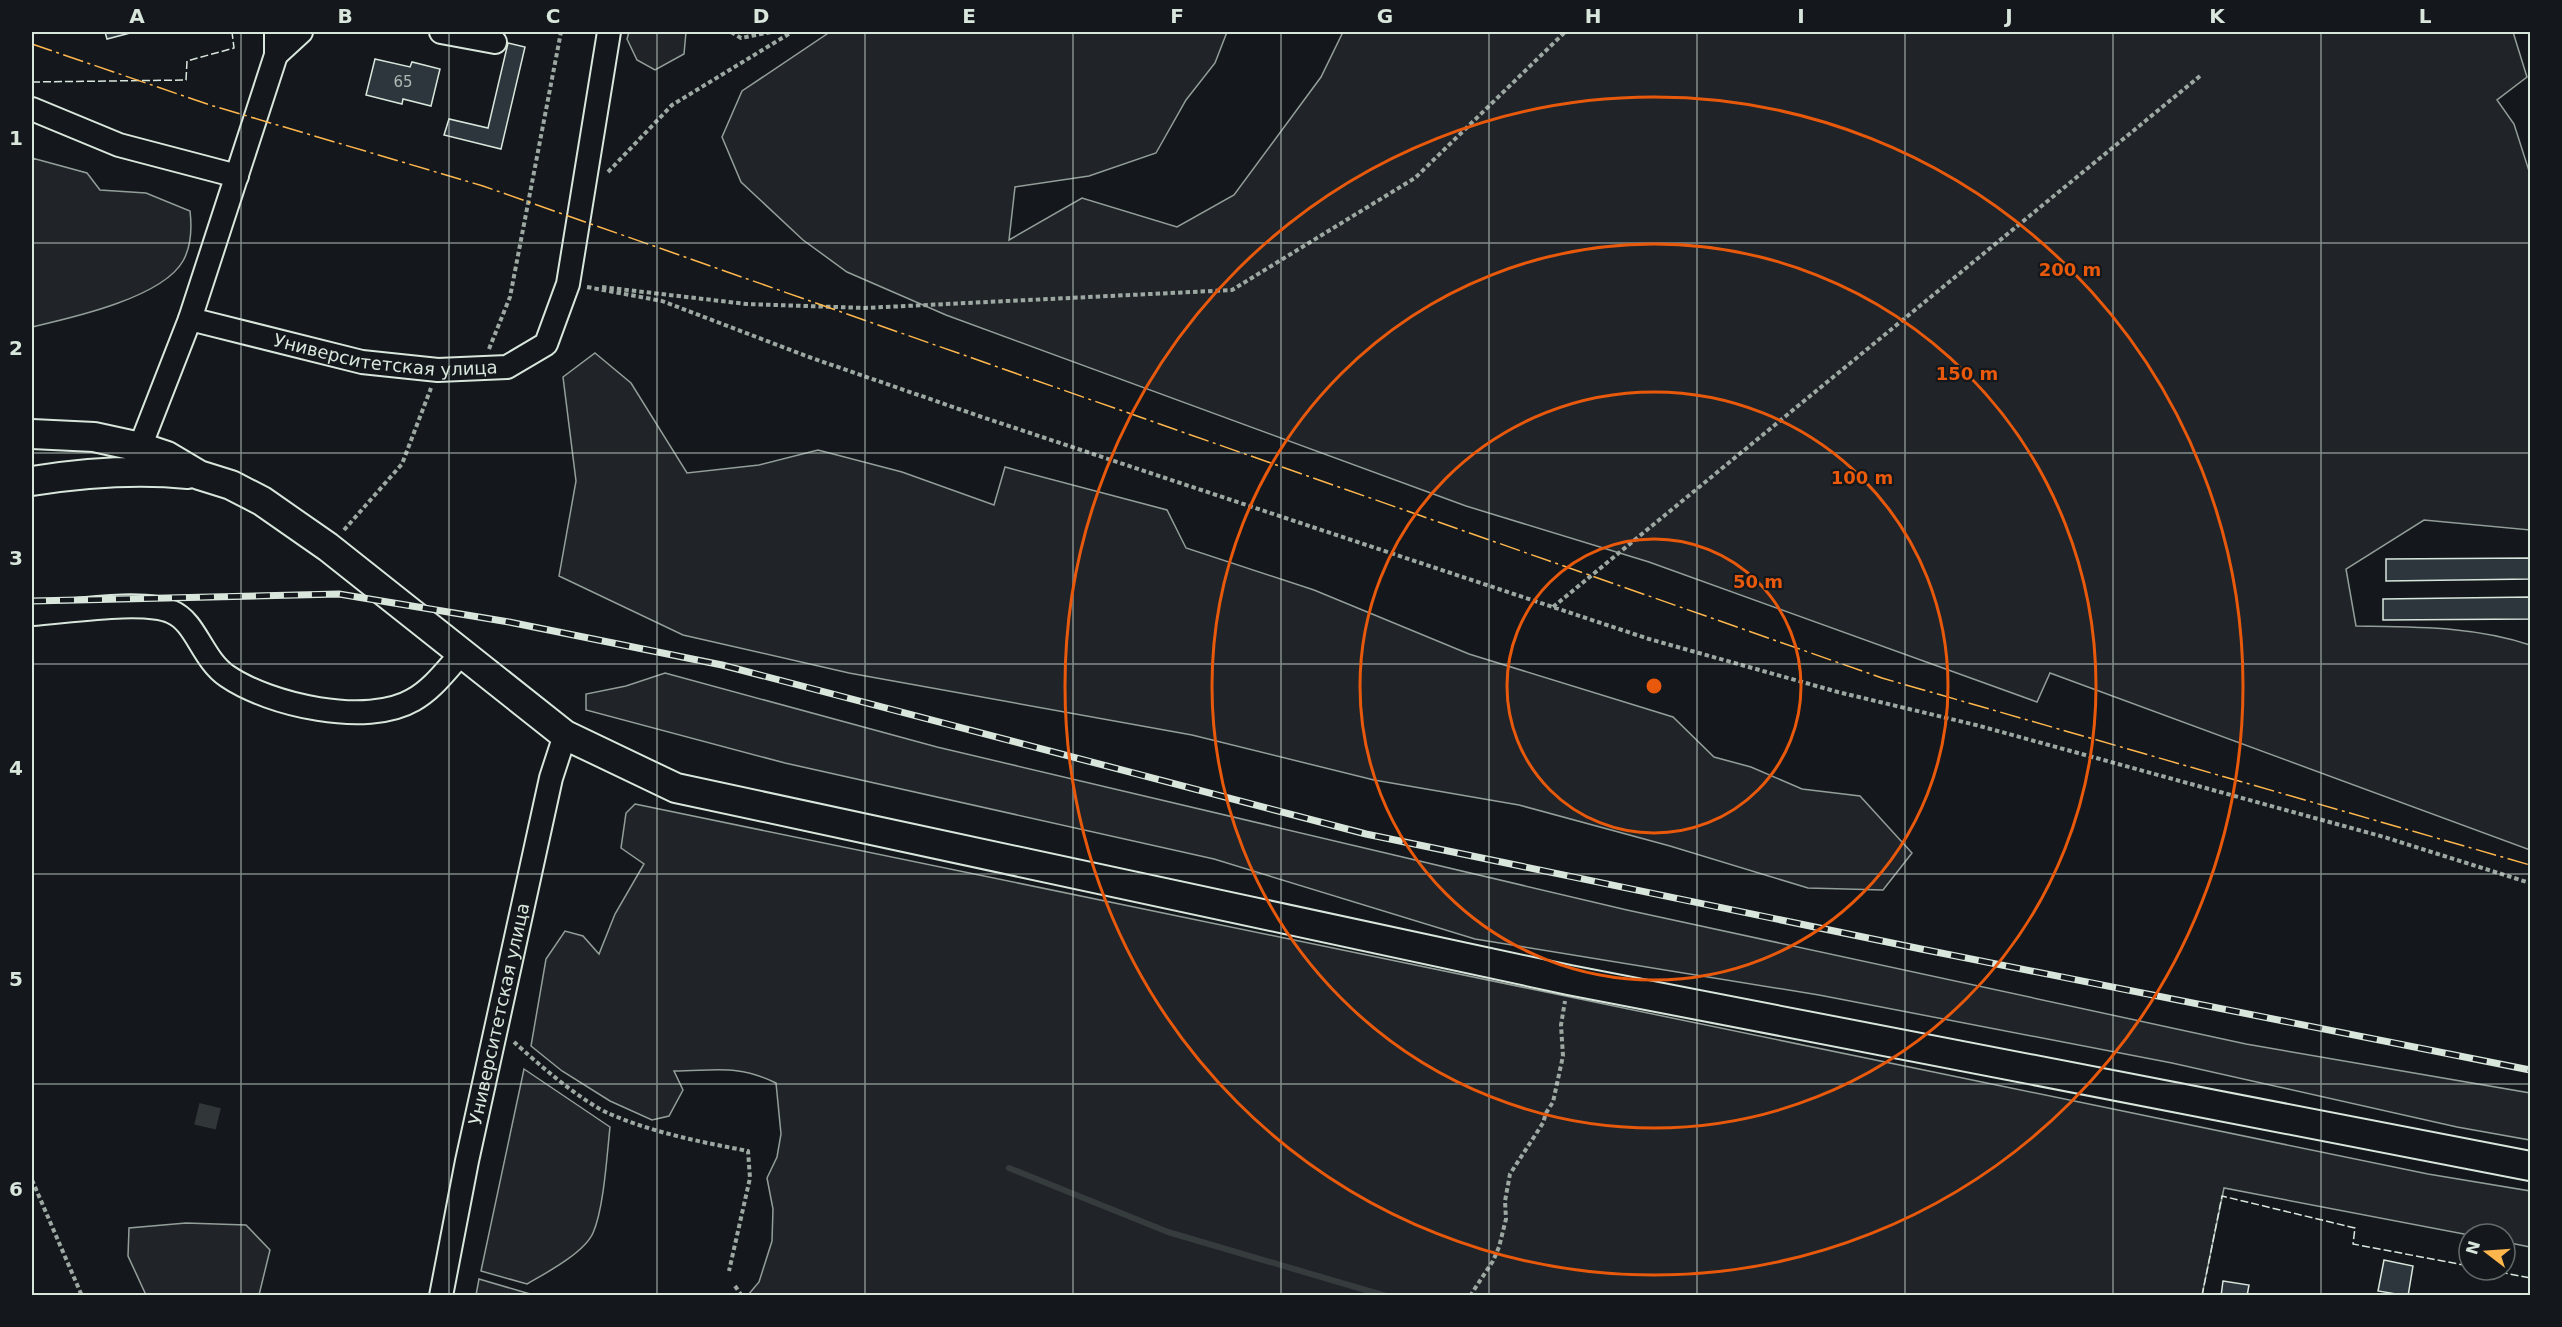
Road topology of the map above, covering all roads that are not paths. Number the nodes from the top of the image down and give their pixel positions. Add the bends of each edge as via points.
1 (276, 32) edge
2 (301, 32) edge
3 (441, 32) edge
4 (609, 32) edge
5 (495, 42) dead end
6 (276, 55) junction
7 (32, 109) edge
8 (237, 176) junction
9 (190, 319) junction
10 (32, 434) edge
11 (140, 447) junction
12 (199, 475) junction
13 (32, 481) edge
14 (32, 614) edge
15 (462, 653) junction
16 (565, 735) junction
17 (2530, 1166) edge
18 (441, 1296) edge

1 - 6 street
2 - 6 street
3 - 5 street
4 - 9 street, Университетская улица via 568,284 546,344 507,367 438,370 362,362
6 - 8 street
7 - 8 street via 119,145
8 - 9 street
9 - 11 street
10 - 11 main road via 94,437
11 - 12 main road via 166,456
12 - 13 main road via 115,472
12 - 15 main road via 262,501 328,547
14 - 15 street via 143,607 171,611 187,622 206,657 227,676 279,700 351,715 374,714 412,701 432,686
15 - 16 main road
16 - 17 main road via 676,788 1569,980
16 - 18 street, Университетская улица via 551,778

